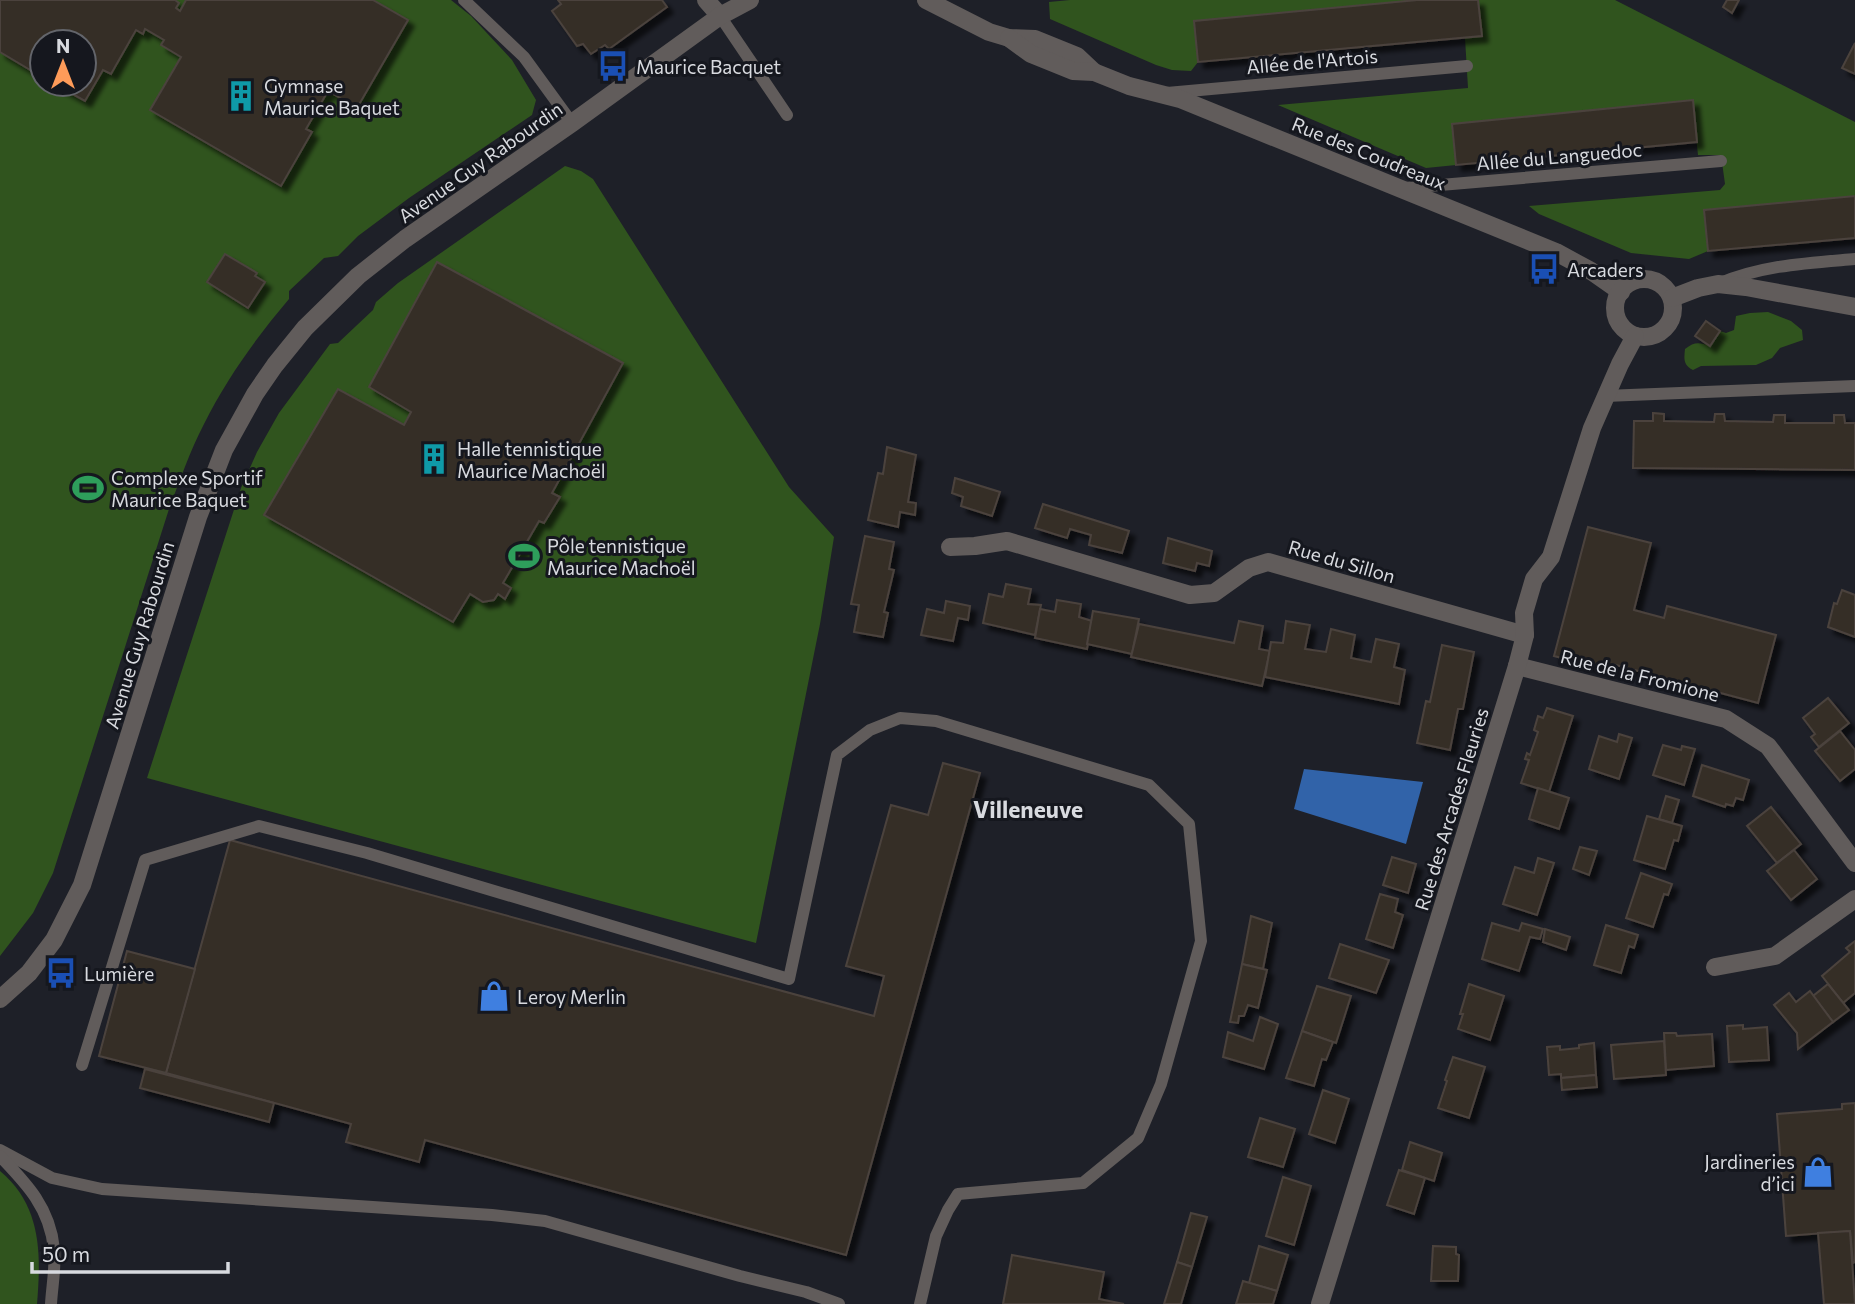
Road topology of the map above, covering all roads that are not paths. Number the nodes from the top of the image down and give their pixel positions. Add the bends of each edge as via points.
1 (464, 0) edge
2 (706, 0) edge
3 (750, 0) edge
4 (926, 0) edge
5 (720, 16) junction
6 (1467, 66) dead end
7 (1161, 93) junction
8 (787, 116) dead end
9 (572, 123) junction
10 (1721, 161) dead end
11 (1400, 188) junction
12 (1855, 259) edge
13 (1718, 284) junction
14 (1621, 292) junction
15 (1672, 298) junction
16 (1855, 307) edge
17 (1635, 336) junction
18 (1855, 386) edge
19 (1605, 396) junction
20 (950, 547) dead end
21 (1525, 635) junction
22 (1517, 666) junction
23 (1855, 863) edge
24 (1855, 899) edge
25 (1715, 967) dead end
26 (0, 999) edge
27 (82, 1065) dead end
28 (0, 1150) edge
29 (0, 1156) edge
30 (51, 1304) edge
31 (839, 1304) edge
32 (919, 1304) edge
33 (1320, 1304) edge

1 - 9 lane via 524,57
2 - 5 street
3 - 5 street, Avenue Guy Rabourdin
4 - 7 street, Rue des Coudreaux via 1073,71 1094,72
5 - 8 lane
5 - 9 street, Avenue Guy Rabourdin
6 - 7 lane, Allée de l'Artois
7 - 11 street, Rue des Coudreaux
9 - 26 street, Avenue Guy Rabourdin via 358,276 305,328 255,394 224,450 198,517 82,886 54,940 29,973
10 - 11 lane, Allée du Languedoc
11 - 14 street, Rue des Coudreaux via 1556,252
12 - 13 lane via 1769,268
13 - 15 street
13 - 16 street
14 - 15 street via 1644,279 1661,285
14 - 17 street via 1617,317
15 - 17 street via 1672,316 1662,332
17 - 19 street, Rue des Arcades Fleuries
18 - 19 lane
19 - 21 street, Rue des Arcades Fleuries via 1551,557 1534,579 1524,613
20 - 21 street, Rue du Sillon via 1007,541 1190,595 1214,593 1249,568 1268,562
21 - 22 street, Rue des Arcades Fleuries
22 - 23 street, Rue de la Fromione via 1726,719 1768,746
22 - 33 street, Rue des Arcades Fleuries
24 - 25 street via 1774,956
27 - 32 lane via 145,860 259,827 367,853 789,979 837,755 870,730 900,718 936,721 1149,785 1189,824 1201,941 1161,1084 1138,1139 1083,1183 958,1194 936,1236
28 - 31 lane via 52,1178 102,1189 545,1221
29 - 30 lane via 30,1187 50,1223 55,1251

